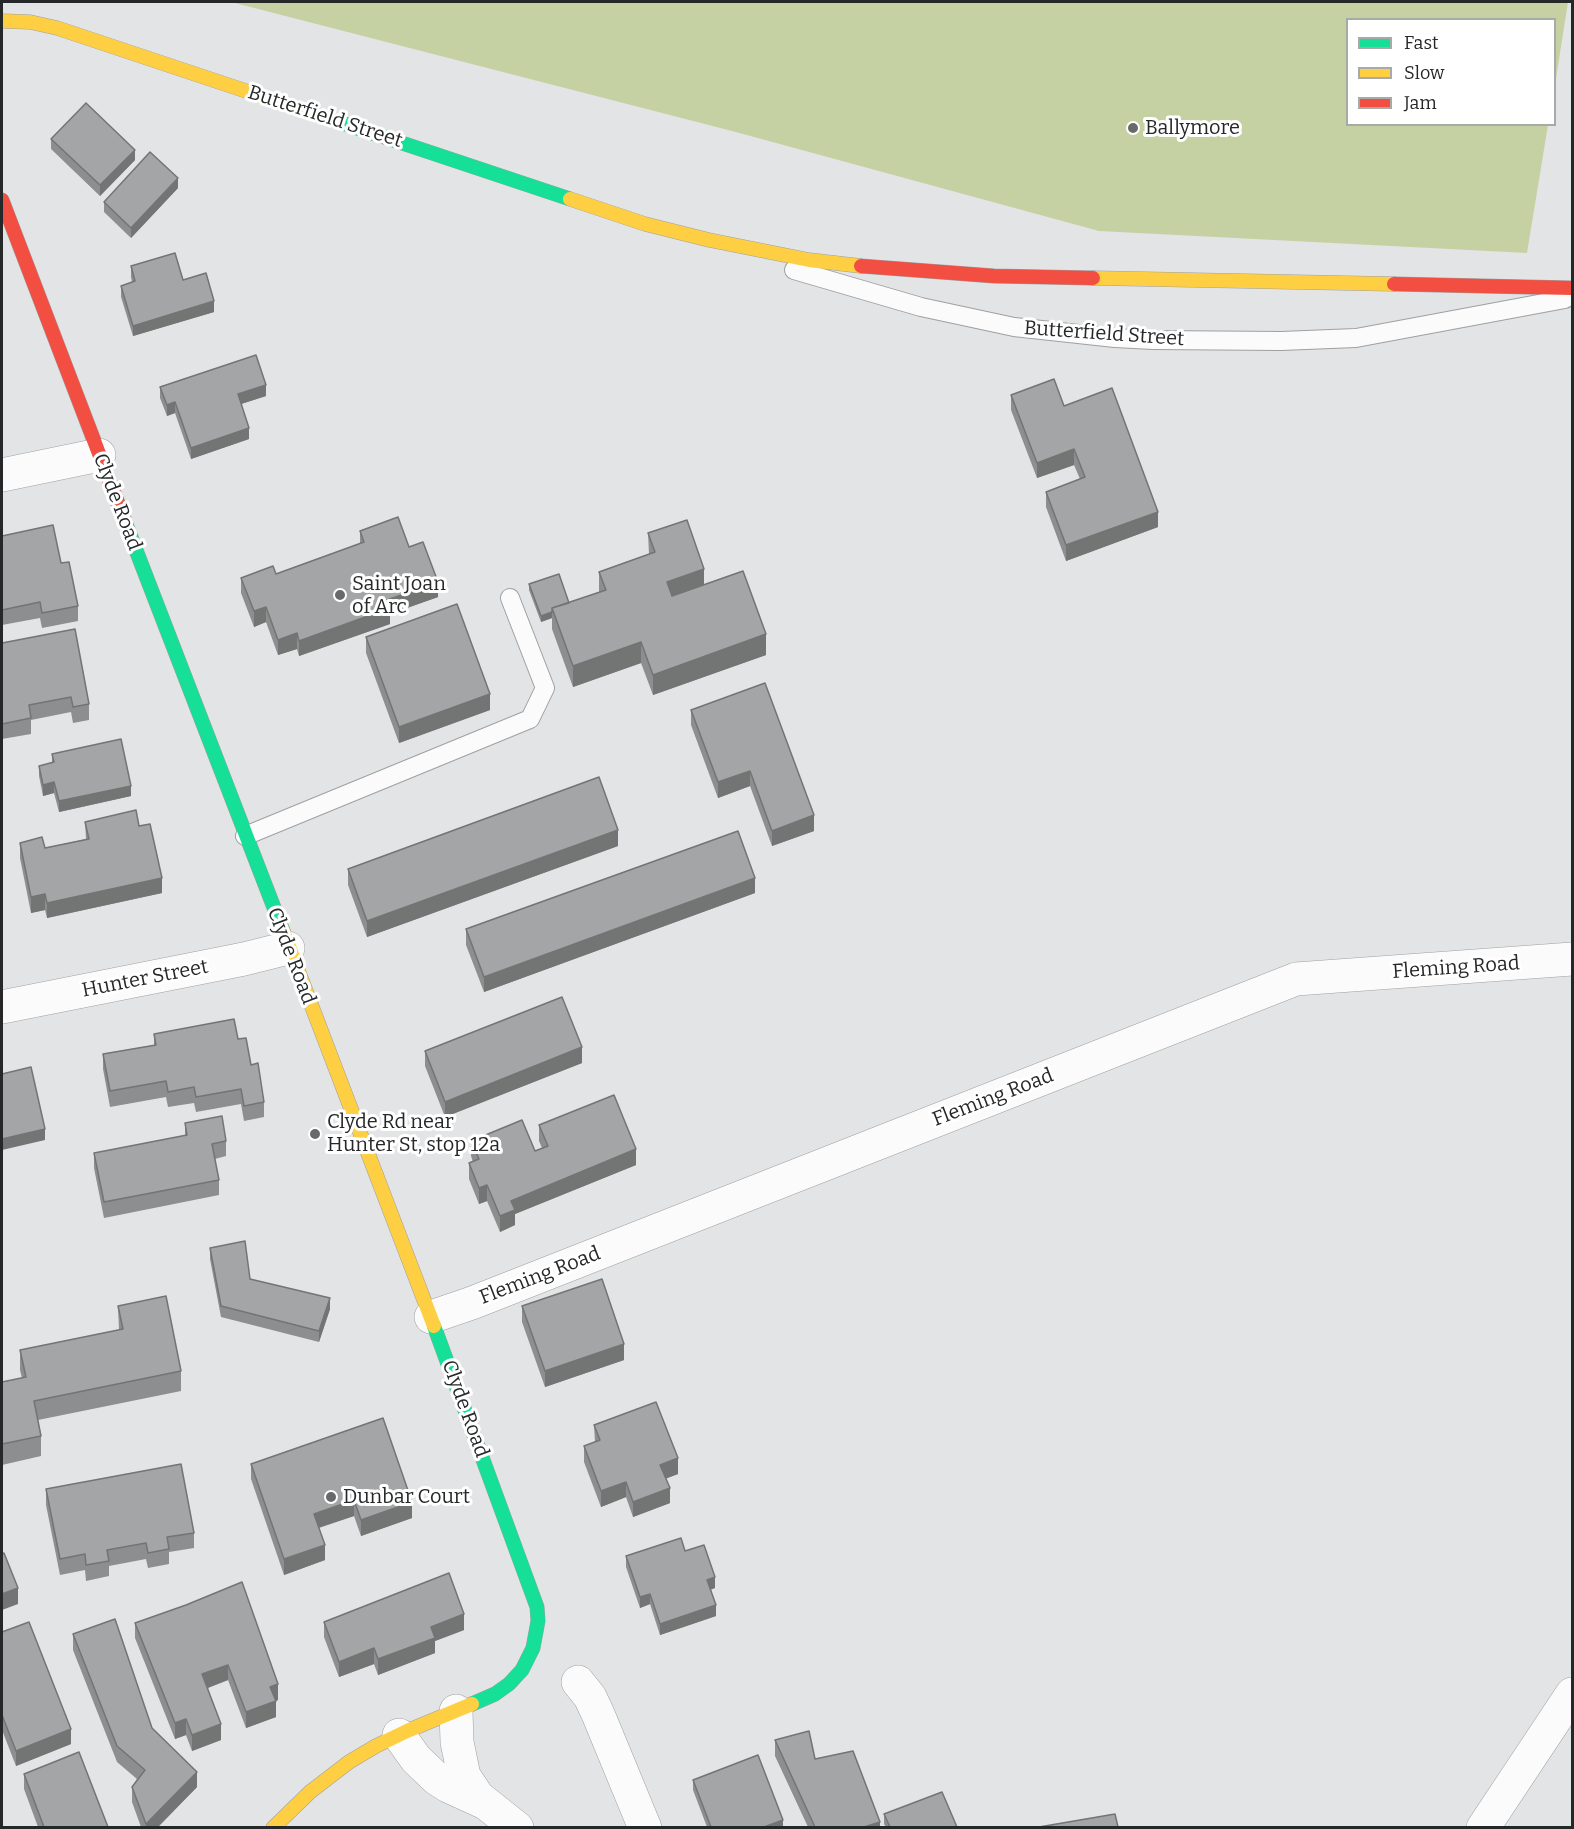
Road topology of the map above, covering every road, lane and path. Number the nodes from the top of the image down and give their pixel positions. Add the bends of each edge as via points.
1 (2, 21) edge
2 (2, 200) edge
3 (645, 224) junction
4 (1572, 288) edge
5 (1572, 298) edge
6 (99, 455) junction
7 (2, 475) edge
8 (510, 598) dead end
9 (245, 836) junction
10 (288, 948) junction
11 (1572, 959) edge
12 (2, 1007) edge
13 (431, 1317) junction
14 (578, 1682) dead end
15 (1572, 1694) edge
16 (456, 1711) junction
17 (399, 1735) junction
18 (485, 1803) junction
19 (273, 1827) edge
20 (517, 1827) edge
21 (645, 1827) edge
22 (1483, 1827) edge

1 - 3 street, Butterfield Street via 57,28
2 - 6 street, Clyde Road
3 - 4 street, Butterfield Street via 809,260 994,276
3 - 5 lane, Butterfield Street via 921,307 1014,327 1115,339 1356,338
6 - 7 street
6 - 9 street, Clyde Road
8 - 9 lane via 545,688 530,719
9 - 10 street, Clyde Road
10 - 12 street, Hunter Street
10 - 13 street, Clyde Road
11 - 13 street, Fleming Road via 1296,979
13 - 16 street, Clyde Road via 537,1607 533,1648 509,1684
14 - 21 street via 598,1714
15 - 22 street
16 - 17 street, Clyde Road
16 - 18 street via 461,1769
17 - 18 street via 437,1779
17 - 19 street, Clyde Road via 349,1762
18 - 20 street

